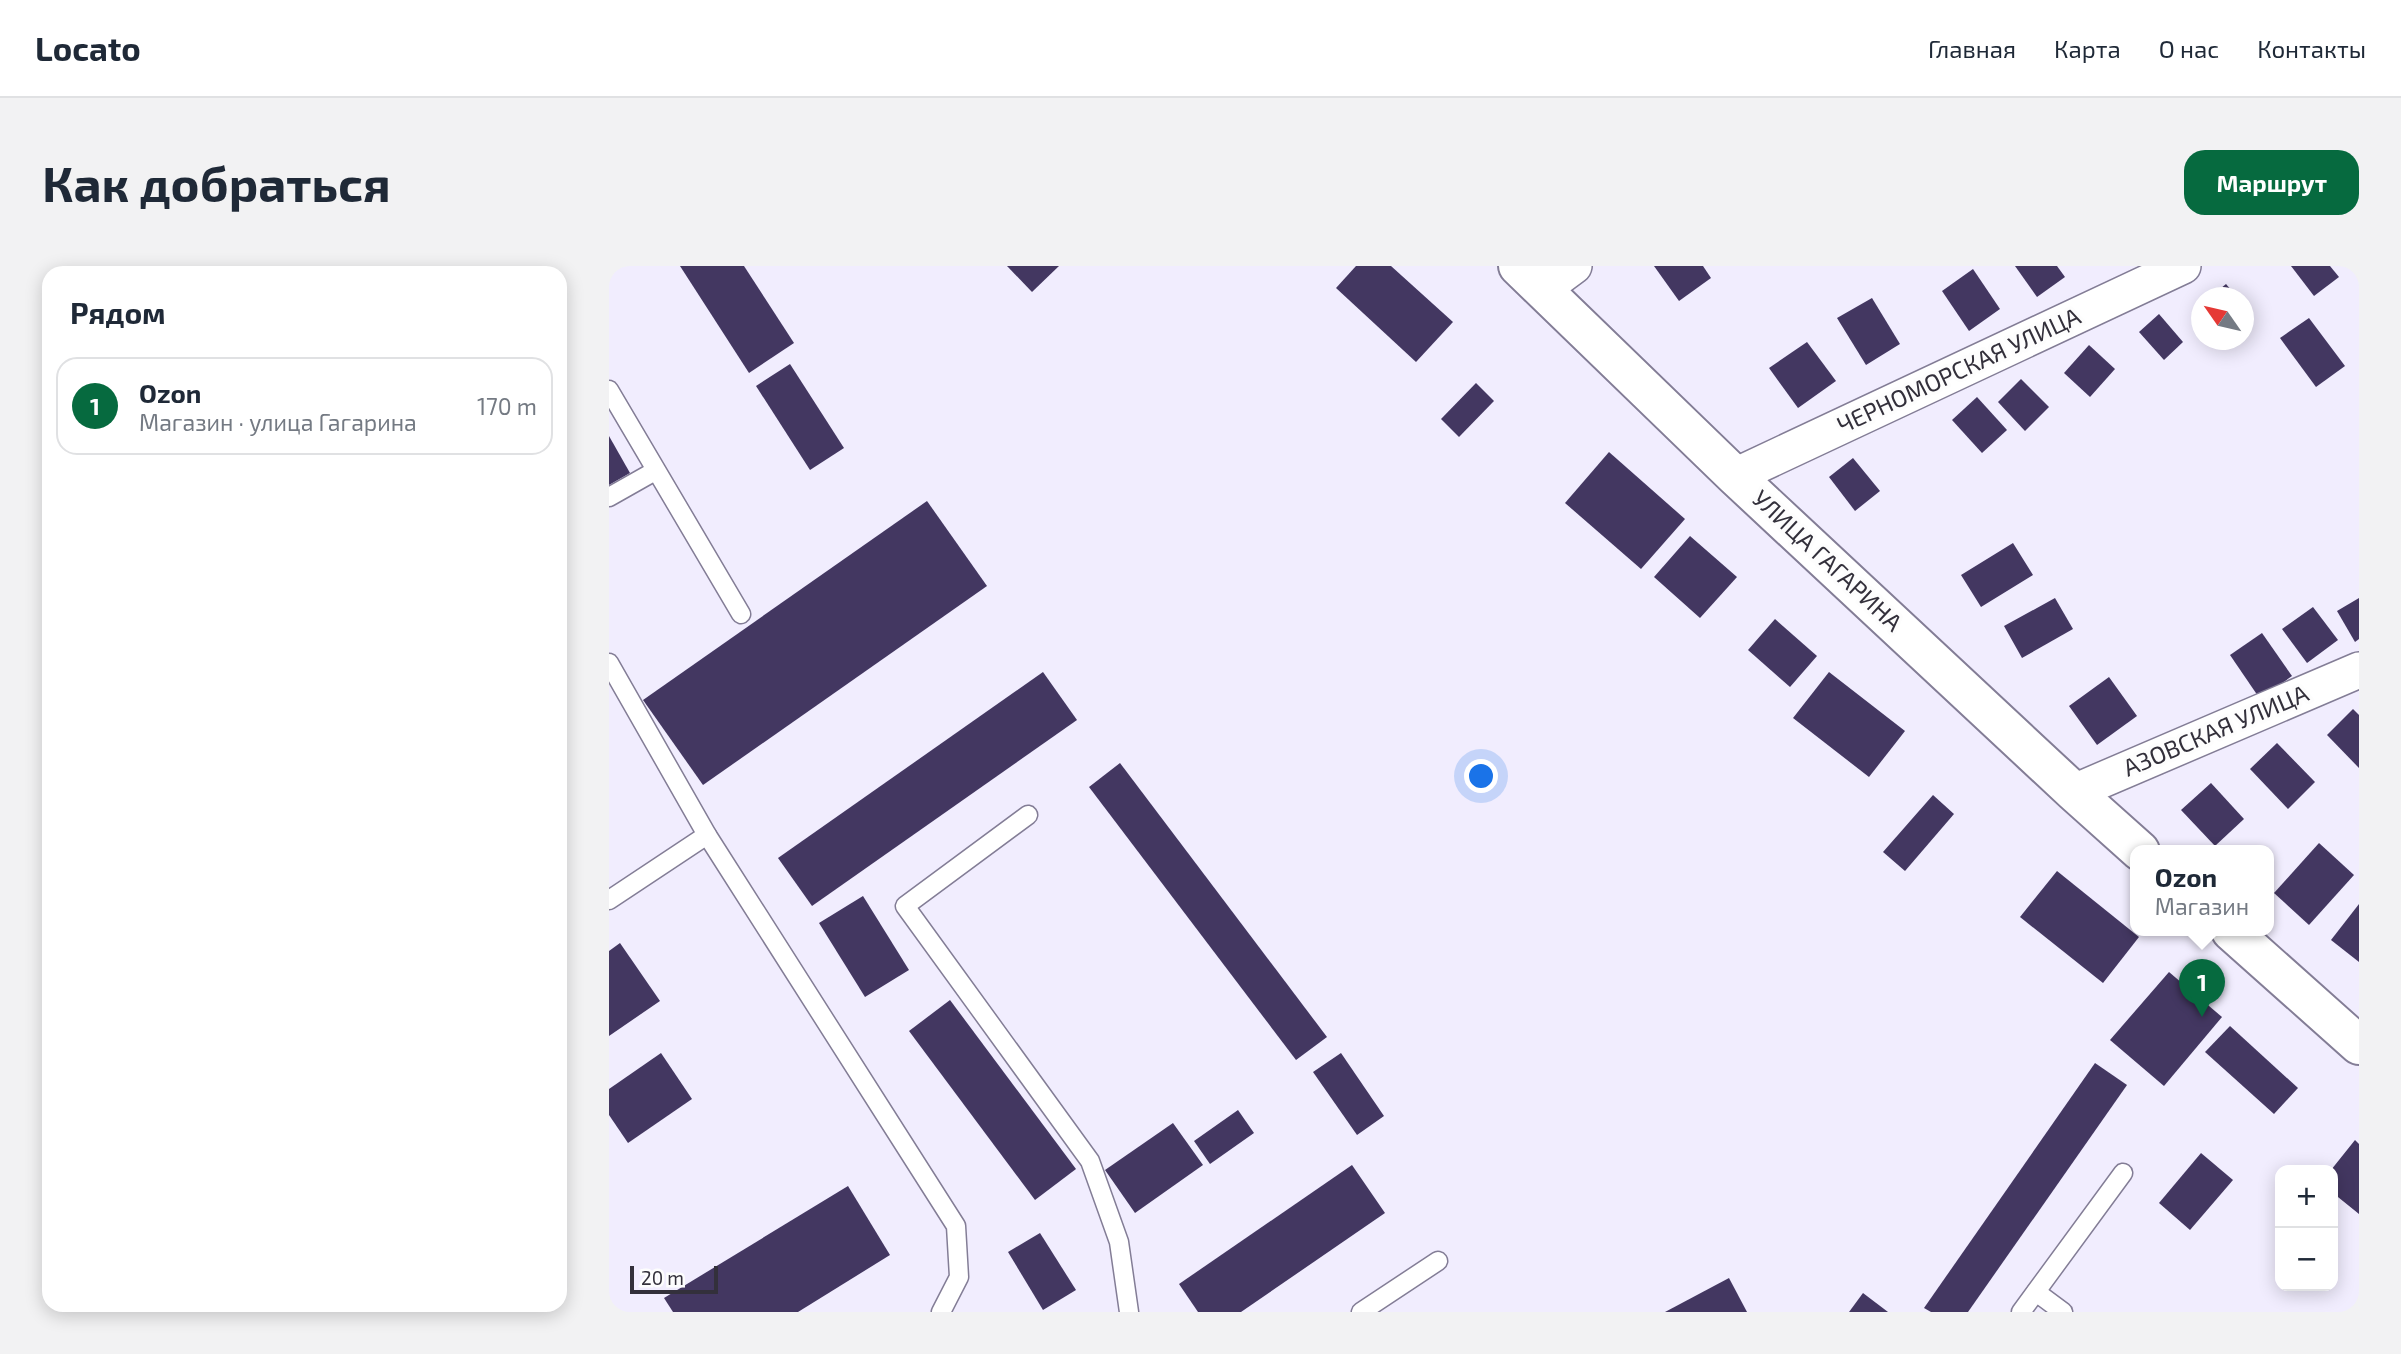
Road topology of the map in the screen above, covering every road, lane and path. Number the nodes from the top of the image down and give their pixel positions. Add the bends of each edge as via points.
1 (1574, 266) edge
2 (2183, 266) edge
3 (1531, 277) edge
4 (609, 390) edge
5 (655, 471) junction
6 (1735, 476) junction
7 (609, 497) edge
8 (740, 614) dead end
9 (609, 663) edge
10 (2359, 670) edge
11 (2074, 792) junction
12 (1028, 815) dead end
13 (707, 835) junction
14 (2133, 845) edge
15 (609, 900) edge
16 (2237, 936) edge
17 (2359, 1045) edge
18 (2123, 1172) dead end
19 (1438, 1261) dead end
20 (2036, 1292) junction
21 (941, 1312) edge
22 (1129, 1312) edge
23 (1361, 1312) edge
24 (2021, 1312) edge
25 (2063, 1312) edge

1 - 3 street
2 - 6 street, ЧЕРНОМОРСКАЯ УЛИЦА
3 - 6 street, УЛИЦА ГАГАРИНА
4 - 5 lane
5 - 7 lane
5 - 8 lane
6 - 11 street, УЛИЦА ГАГАРИНА
9 - 13 lane
10 - 11 street, АЗОВСКАЯ УЛИЦА
11 - 14 street, УЛИЦА ГАГАРИНА
12 - 22 lane via 905,906 1090,1161 1119,1242
13 - 15 lane
13 - 21 lane via 956,1226 959,1277
16 - 17 street
18 - 20 lane
19 - 23 lane
20 - 24 lane
20 - 25 lane

